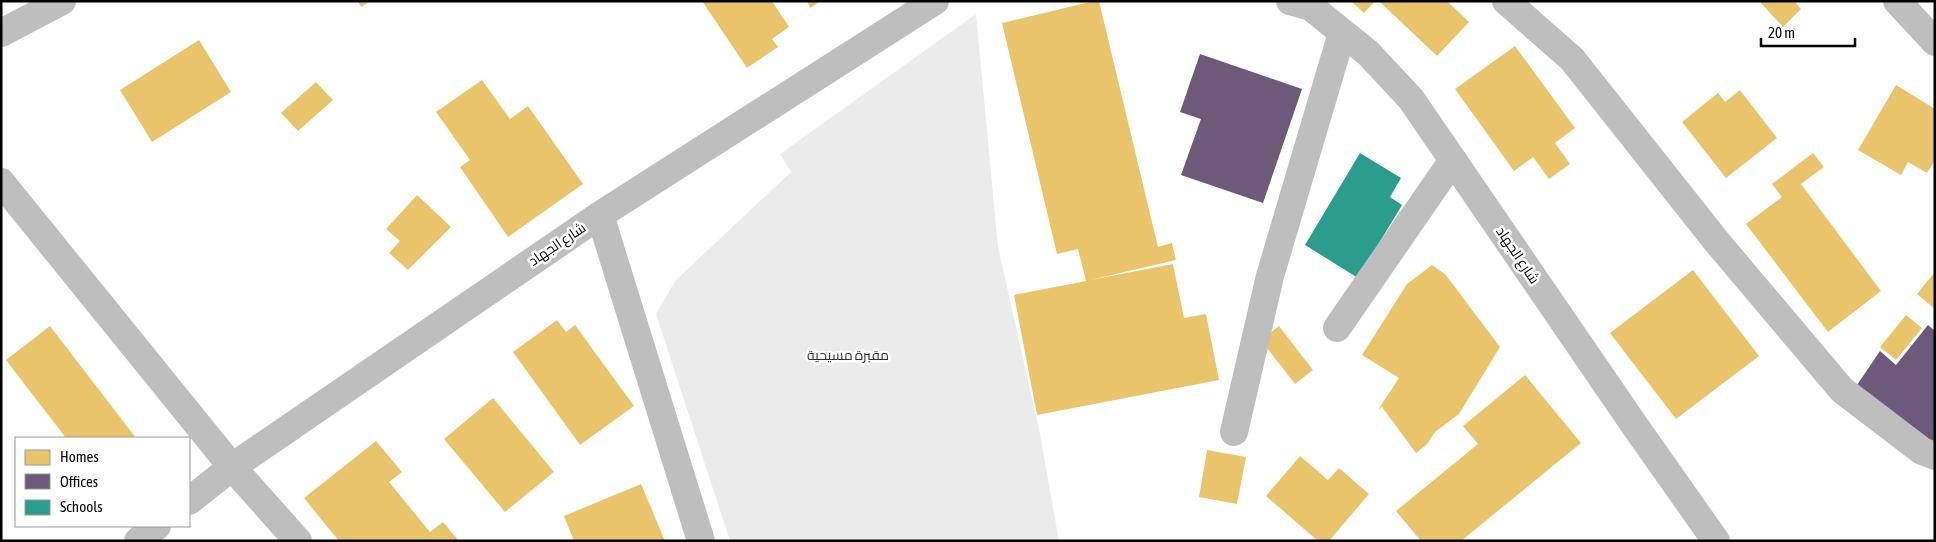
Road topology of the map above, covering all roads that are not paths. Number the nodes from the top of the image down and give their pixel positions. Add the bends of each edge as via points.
1 (62, 1) edge
2 (935, 1) edge
3 (1506, 1) edge
4 (1897, 1) edge
5 (1305, 3) edge
6 (1342, 32) junction
7 (1, 33) edge
8 (1935, 42) edge
9 (1453, 160) junction
10 (1, 182) edge
11 (600, 215) junction
12 (1337, 328) dead end
13 (1234, 432) dead end
14 (1935, 456) edge
15 (232, 467) junction
16 (190, 500) edge
17 (156, 527) edge
18 (138, 541) edge
19 (298, 541) edge
20 (701, 541) edge
21 (1716, 541) edge

1 - 7 street
2 - 11 street, شارع الجهاد
3 - 14 street via 1572,59 1717,242 1842,390 1922,450
4 - 8 street
5 - 6 street, شارع الجهاد
6 - 9 street, شارع الجهاد via 1412,99
6 - 13 street via 1270,276
9 - 12 street
9 - 21 street, شارع الجهاد
10 - 15 street
11 - 15 street, شارع الجهاد
11 - 20 street
15 - 16 street, شارع الجهاد
15 - 19 street
17 - 18 street

